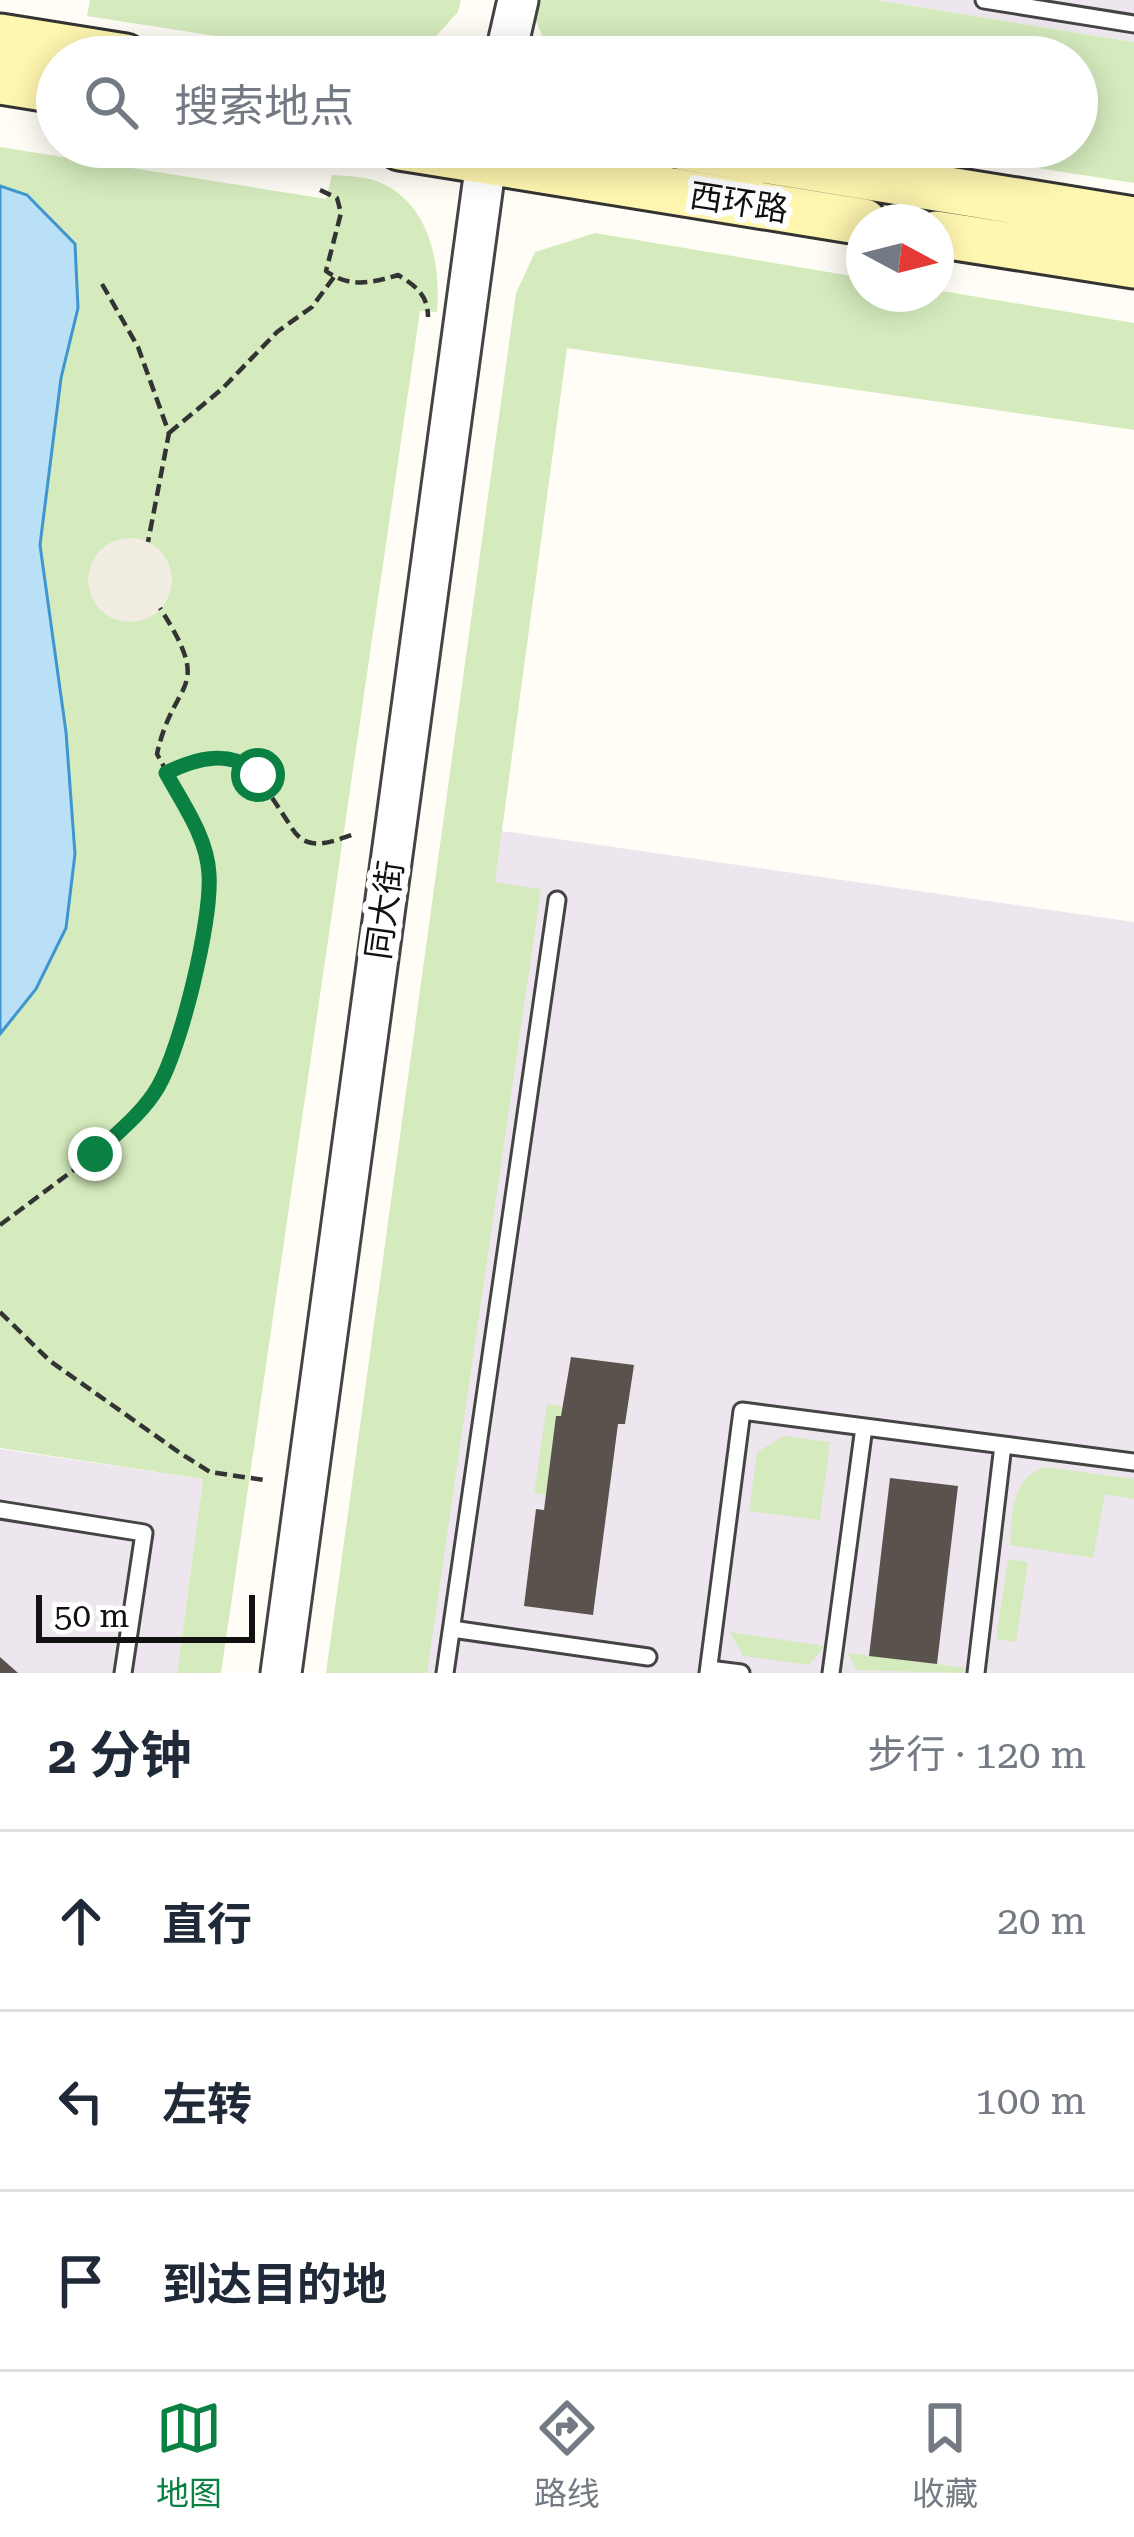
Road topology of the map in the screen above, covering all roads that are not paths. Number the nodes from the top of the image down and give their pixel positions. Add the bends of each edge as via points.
1 (518, 0) edge
2 (984, 0) edge
3 (1134, 24) edge
4 (510, 36) edge
5 (0, 37) edge
6 (36, 43) edge
7 (0, 81) edge
8 (36, 87) edge
9 (485, 168) edge
10 (565, 168) edge
11 (813, 168) edge
12 (846, 219) edge
13 (1134, 220) edge
14 (954, 237) edge
15 (1134, 266) edge
16 (557, 900) dead end
17 (864, 1427) junction
18 (1004, 1445) junction
19 (1134, 1462) edge
20 (0, 1510) edge
21 (452, 1629) junction
22 (648, 1657) dead end
23 (709, 1671) edge
24 (123, 1673) edge
25 (281, 1673) edge
26 (445, 1673) edge
27 (740, 1673) edge
28 (831, 1673) edge
29 (976, 1673) edge

1 - 4 street
2 - 3 lane
5 - 6 main road
7 - 8 main road
9 - 25 street, 同大街
10 - 12 main road, 西环路
11 - 13 main road, 西环路
14 - 15 main road
16 - 21 lane
17 - 18 lane
17 - 23 lane via 742,1411
17 - 28 lane
18 - 19 lane
18 - 29 lane
20 - 24 lane via 144,1533
21 - 22 lane
21 - 26 lane
23 - 27 lane

